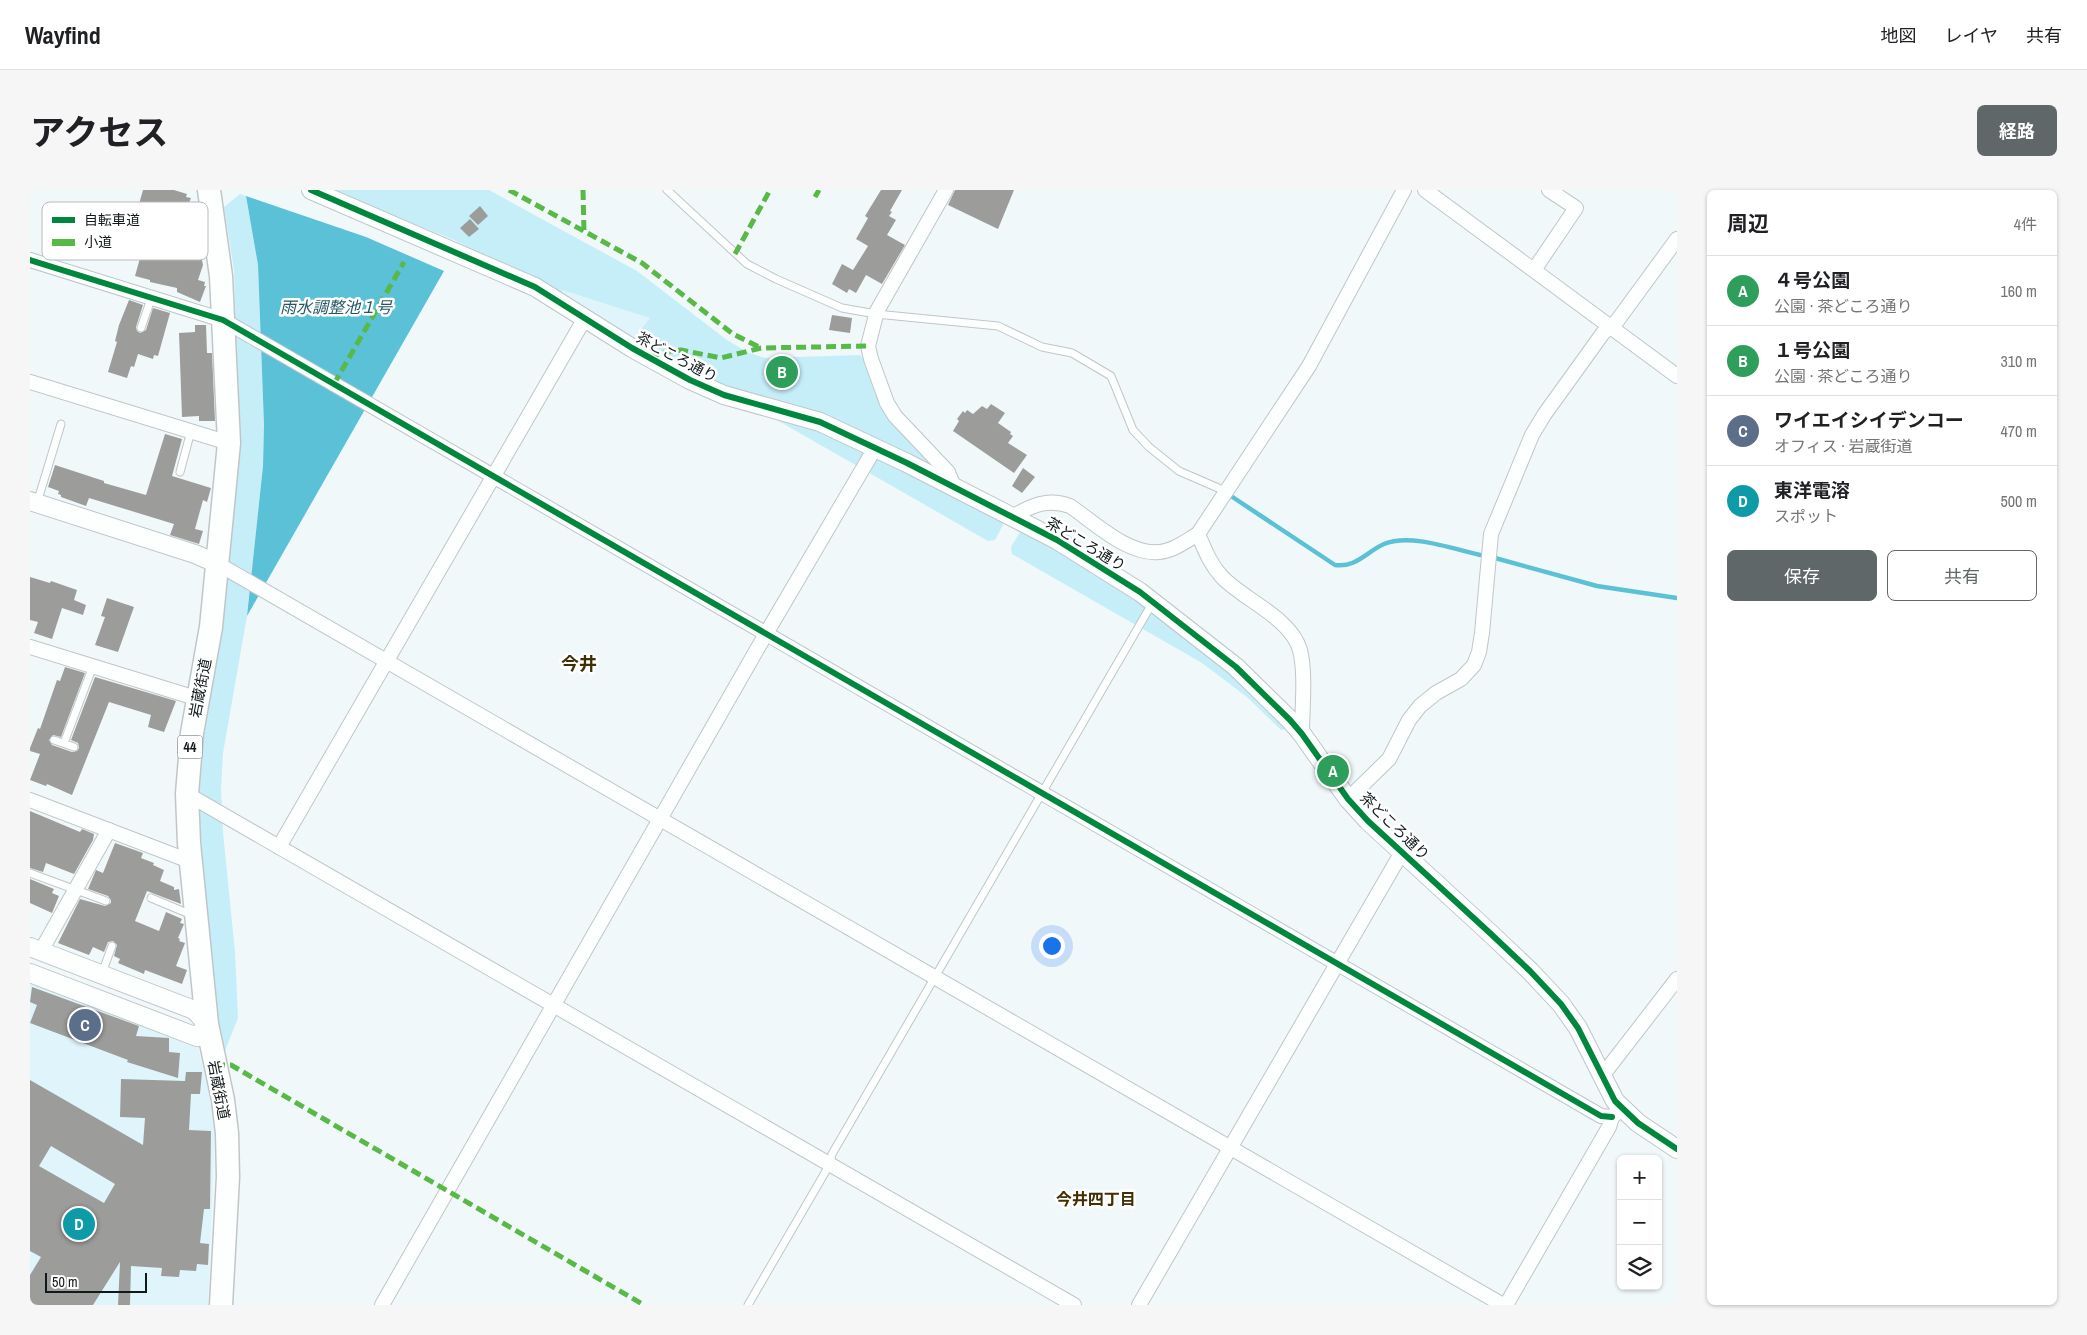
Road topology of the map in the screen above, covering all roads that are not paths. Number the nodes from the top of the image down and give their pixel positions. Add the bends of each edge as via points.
1 (209, 190) edge
2 (311, 190) edge
3 (667, 190) edge
4 (946, 190) edge
5 (1404, 190) edge
6 (1425, 190) edge
7 (1549, 190) edge
8 (1677, 239) edge
9 (217, 242) junction
10 (208, 243) edge
11 (30, 260) edge
12 (1534, 270) junction
13 (152, 296) junction
14 (876, 314) junction
15 (585, 318) junction
16 (223, 320) junction
17 (1611, 327) junction
18 (141, 328) dead end
19 (1677, 376) edge
20 (30, 382) edge
21 (61, 424) dead end
22 (191, 431) junction
23 (229, 443) junction
24 (876, 448) junction
25 (180, 472) dead end
26 (492, 476) junction
27 (954, 487) junction
28 (1225, 491) junction
29 (34, 502) edge
30 (1012, 518) junction
31 (1198, 534) junction
32 (218, 564) junction
33 (1154, 602) junction
34 (767, 632) junction
35 (30, 647) edge
36 (386, 661) junction
37 (93, 666) junction
38 (199, 699) junction
39 (1302, 734) junction
40 (54, 740) dead end
41 (64, 743) junction
42 (74, 747) dead end
43 (1042, 792) junction
44 (187, 794) junction
45 (1348, 799) junction
46 (30, 800) edge
47 (661, 819) junction
48 (109, 830) junction
49 (279, 846) junction
50 (1402, 852) junction
51 (192, 862) junction
52 (30, 873) edge
53 (75, 890) junction
54 (151, 898) dead end
55 (106, 901) dead end
56 (198, 917) junction
57 (112, 946) dead end
58 (35, 949) edge
59 (1338, 962) junction
60 (30, 973) edge
61 (101, 975) junction
62 (935, 978) junction
63 (1677, 980) edge
64 (554, 1006) junction
65 (207, 1024) junction
66 (1602, 1076) junction
67 (1617, 1113) junction
68 (1231, 1147) junction
69 (1677, 1150) edge
70 (830, 1164) junction
71 (221, 1305) edge
72 (382, 1305) edge
73 (748, 1305) edge
74 (1074, 1305) edge
75 (1139, 1305) edge
76 (1504, 1305) edge

1 - 9 main road, 岩蔵街道 / 44
2 - 15 street, 茶どころ通り via 519,279
3 - 14 lane via 748,264 842,308
4 - 14 street
5 - 28 street via 1309,366
6 - 12 street
7 - 12 street via 1576,208
8 - 17 street
9 - 10 lane
9 - 16 main road, 岩蔵街道 / 44
11 - 13 street
12 - 17 street
13 - 16 street
13 - 18 lane
14 - 27 street via 868,346 887,403 895,416 948,472
14 - 28 lane via 998,326 1042,347 1072,353 1111,376 1133,430 1149,447 1179,472
15 - 24 street, 茶どころ通り via 662,366 710,390 820,422
15 - 26 street
16 - 23 main road, 岩蔵街道 / 44
16 - 26 street
17 - 19 street
17 - 45 street via 1603,333 1544,415 1532,435 1501,509 1491,534 1482,633 1474,665 1461,679 1420,706 1408,720 1389,759
20 - 22 street
21 - 29 lane
22 - 23 street
22 - 25 lane
23 - 32 main road, 岩蔵街道 / 44
24 - 27 street, 茶どころ通り
24 - 34 street
26 - 34 street
26 - 36 street
27 - 30 street, 茶どころ通り
28 - 31 street
29 - 32 street
30 - 31 street via 1031,506 1061,503 1127,546 1145,552 1173,549
30 - 33 street, 茶どころ通り via 1057,540
31 - 39 street via 1210,563 1224,579 1279,622 1296,640 1302,663
32 - 36 street
32 - 38 main road, 岩蔵街道 / 44
33 - 39 street, 茶どころ通り via 1236,667
33 - 43 lane
34 - 43 street
34 - 47 street
35 - 37 street
36 - 47 street
36 - 49 street
37 - 38 street
37 - 41 lane
38 - 44 main road, 岩蔵街道 / 44 via 189,751
39 - 45 street, 茶どころ通り
40 - 41 lane
41 - 42 lane
43 - 59 street
43 - 62 lane
44 - 49 street
44 - 51 main road, 岩蔵街道 / 44
45 - 50 street, 茶どころ通り
46 - 48 street
47 - 62 street
47 - 64 street
48 - 51 street
48 - 53 street
49 - 64 street
50 - 59 street
50 - 66 street, 茶どころ通り via 1546,988 1578,1028
51 - 56 main road, 岩蔵街道 / 44
52 - 53 lane
53 - 55 lane
53 - 58 street
54 - 56 lane
56 - 65 main road, 岩蔵街道 / 44
57 - 61 lane
58 - 61 street
59 - 67 street via 1601,1116
59 - 68 street
60 - 65 street via 197,1037
61 - 65 street via 194,1010
62 - 68 street
62 - 70 lane via 832,1154
63 - 66 street
64 - 70 street
64 - 72 street
65 - 71 main road, 岩蔵街道 / 44 via 223,1100 228,1150
66 - 67 street, 茶どころ通り
67 - 69 street, 茶どころ通り via 1638,1123
67 - 76 street
68 - 75 street
68 - 76 street
70 - 73 lane
70 - 74 street

